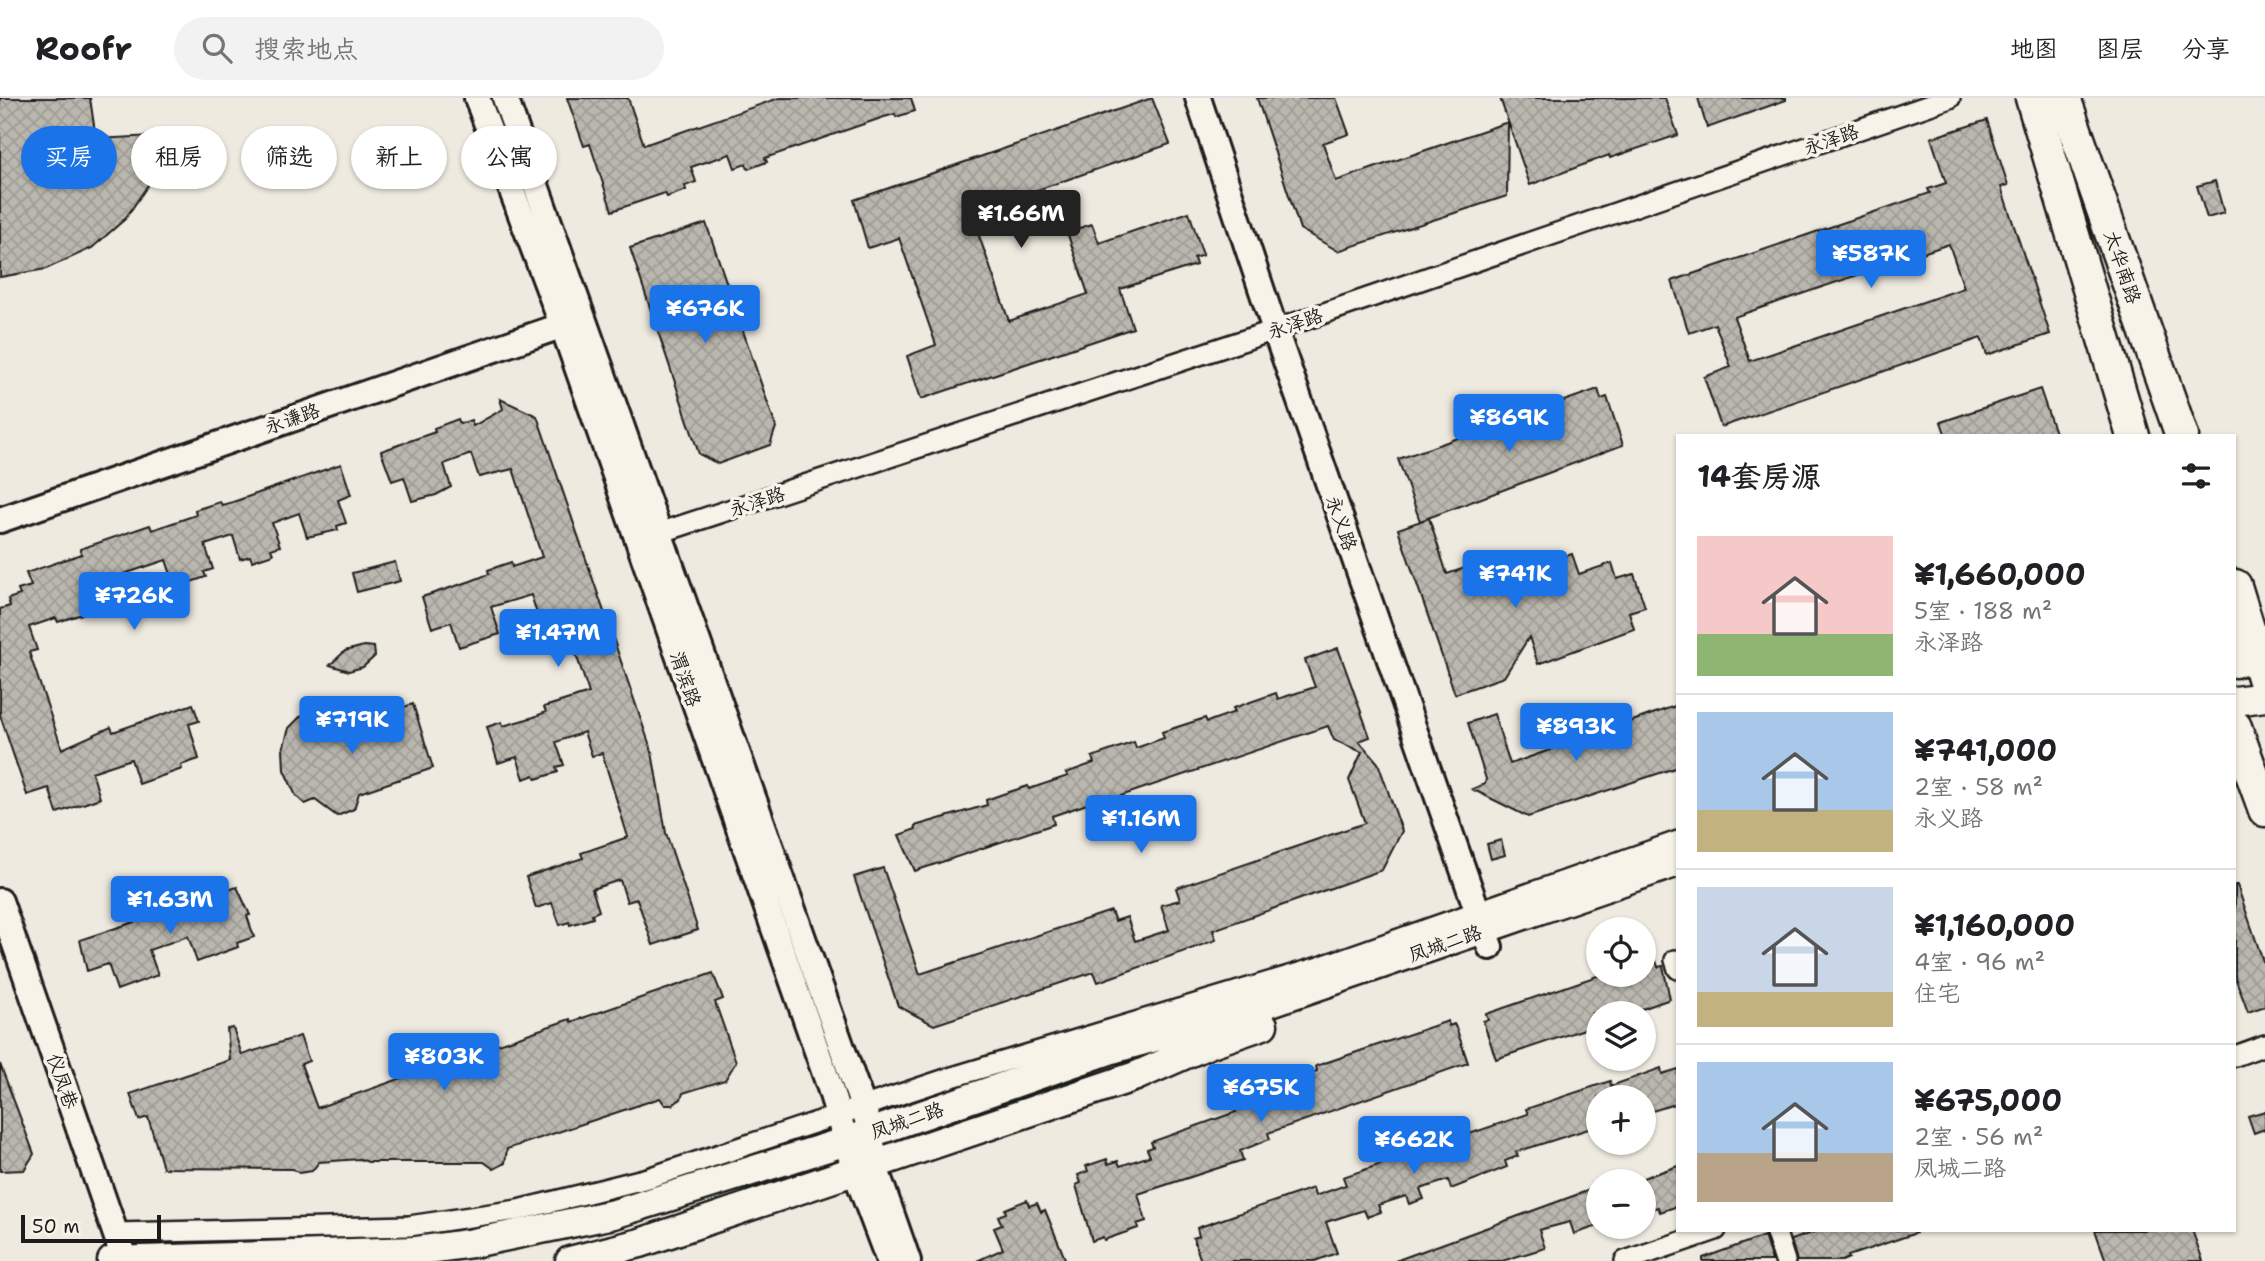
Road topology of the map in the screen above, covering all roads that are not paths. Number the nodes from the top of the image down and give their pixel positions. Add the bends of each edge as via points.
1 (477, 98) edge
2 (505, 98) edge
3 (1198, 98) edge
4 (1950, 98) edge
5 (2032, 98) edge
6 (2064, 98) edge
7 (574, 321) junction
8 (1275, 330) junction
9 (2132, 434) edge
10 (2181, 434) edge
11 (0, 520) edge
12 (649, 537) junction
13 (2236, 590) edge
14 (2252, 656) edge
15 (2265, 684) edge
16 (2265, 697) edge
17 (2236, 701) edge
18 (2236, 730) edge
19 (2265, 810) edge
20 (1676, 842) edge
21 (1676, 863) edge
22 (1676, 882) edge
23 (0, 901) edge
24 (1484, 930) junction
25 (2265, 1045) edge
26 (2236, 1056) edge
27 (855, 1124) junction
28 (864, 1168) junction
29 (1710, 1232) edge
30 (1776, 1232) edge
31 (116, 1233) junction
32 (112, 1261) edge
33 (125, 1261) edge
34 (570, 1261) edge
35 (889, 1261) edge
36 (908, 1261) edge
37 (1625, 1261) edge
38 (1785, 1261) edge

1 - 7 street, 渭滨路
2 - 7 street, 渭滨路
3 - 8 street, 永义路
4 - 8 street, 永泽路
5 - 9 main road, 太华南路
6 - 10 main road, 太华南路
7 - 11 street, 永谦路
7 - 12 street, 渭滨路
8 - 12 street, 永泽路
8 - 24 street, 永义路
12 - 27 street, 渭滨路
13 - 14 main road
14 - 15 main road
16 - 17 main road
18 - 19 main road
20 - 24 street
21 - 24 main road, 凤城二路
22 - 24 main road, 凤城二路
23 - 31 street, 仪凤巷
24 - 27 main road, 凤城二路 via 1227,1017
24 - 28 main road, 凤城二路 via 1136,1076
25 - 26 street
27 - 28 street, 渭滨路
27 - 31 street via 518,1210 409,1226
27 - 33 main road, 凤城二路 via 614,1214 473,1244 353,1255
28 - 34 main road, 凤城二路 via 639,1243
28 - 35 street, 渭滨路
28 - 36 street, 渭滨路
29 - 37 street
30 - 38 street
31 - 33 street, 仪凤巷
32 - 33 main road, 凤城二路

